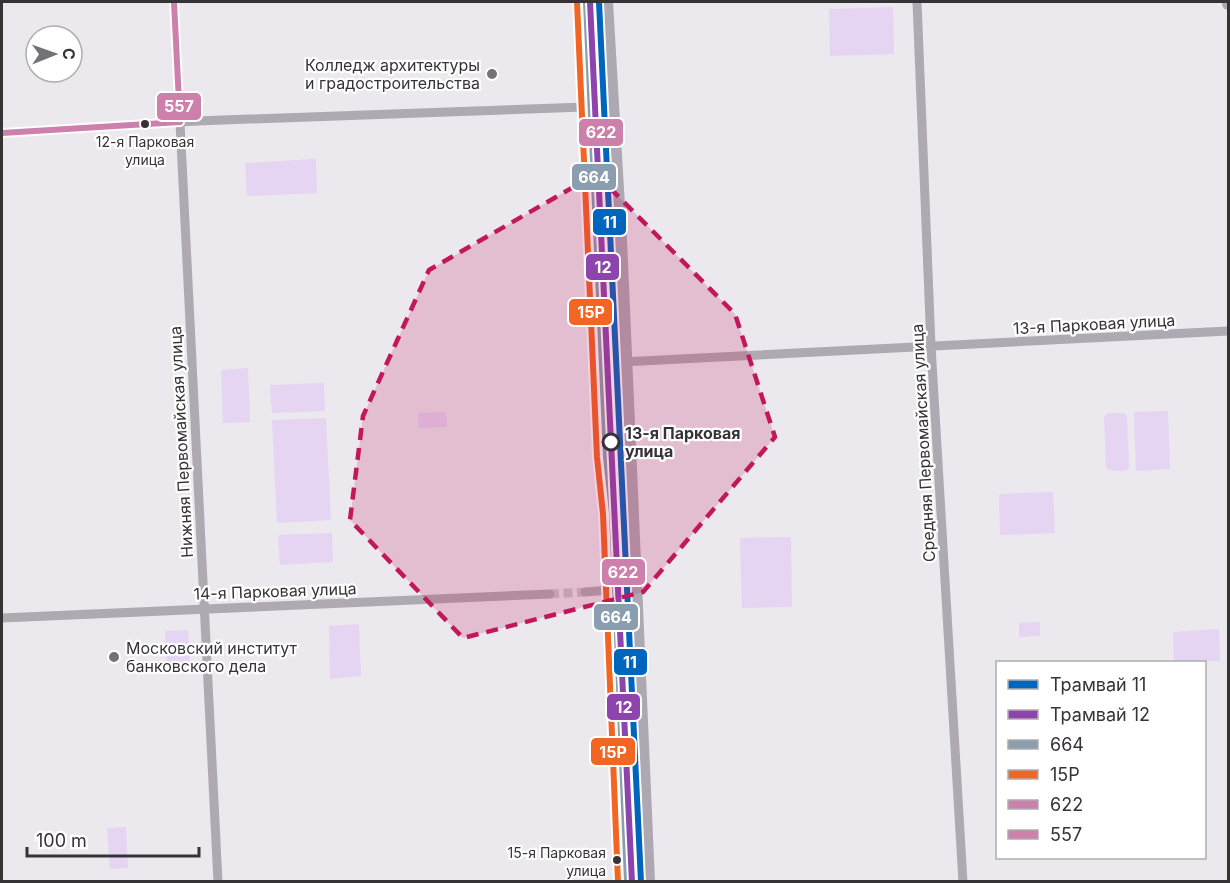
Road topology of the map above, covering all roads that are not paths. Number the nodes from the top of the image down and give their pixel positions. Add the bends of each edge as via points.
1 (174, 2) edge
2 (586, 2) edge
3 (606, 2) edge
4 (917, 2) edge
5 (591, 106) junction
6 (612, 106) junction
7 (180, 122) junction
8 (2, 133) edge
9 (1228, 331) edge
10 (932, 346) junction
11 (625, 362) junction
12 (602, 363) junction
13 (636, 588) junction
14 (616, 590) junction
15 (585, 592) tunnel mouth
16 (550, 594) tunnel mouth
17 (204, 609) junction
18 (2, 618) edge
19 (218, 882) edge
20 (627, 882) edge
21 (648, 882) edge
22 (963, 882) edge

1 - 7 street, Нижняя Первомайская улица
2 - 5 main road
3 - 6 main road
4 - 10 street, Средняя Первомайская улица
5 - 6 street
5 - 7 street
5 - 12 main road
6 - 11 main road
7 - 8 street
7 - 17 street, Нижняя Первомайская улица
9 - 10 street, 13-я Парковая улица
10 - 11 street, 13-я Парковая улица
10 - 22 street, Средняя Первомайская улица
11 - 12 street, 13-я Парковая улица
11 - 13 main road
12 - 14 main road
13 - 14 street
13 - 21 main road
14 - 15 street
14 - 20 main road
16 - 17 street, 14-я Парковая улица
17 - 18 street, 14-я Парковая улица
17 - 19 street, Нижняя Первомайская улица

